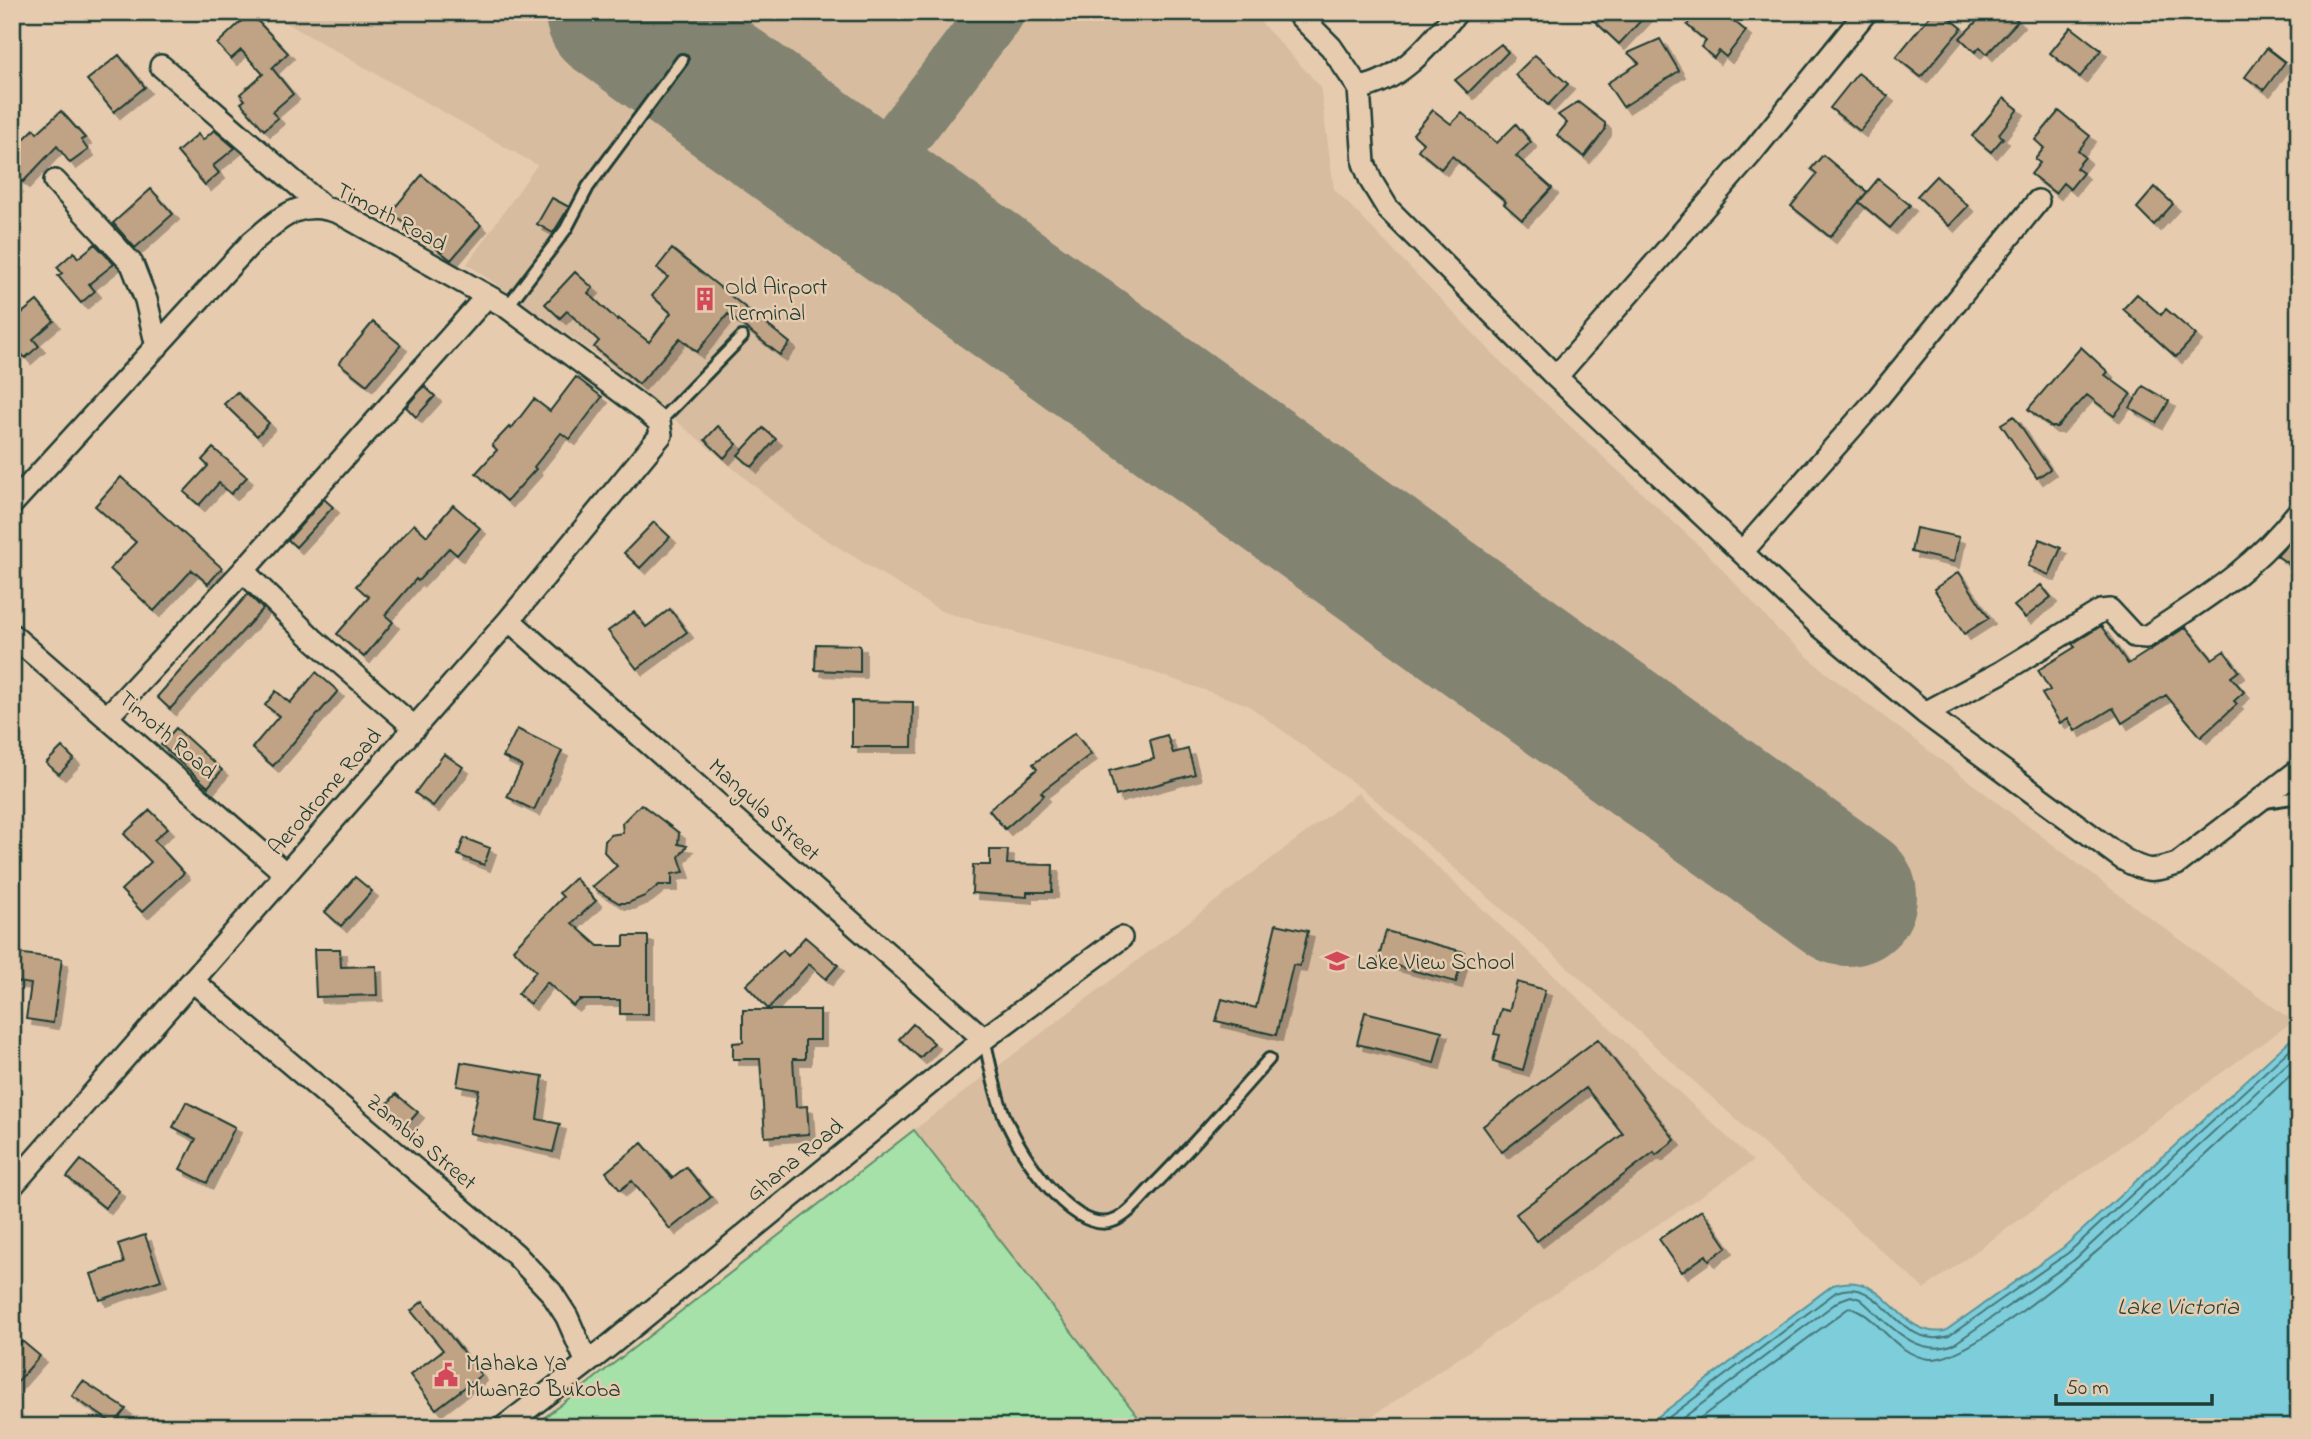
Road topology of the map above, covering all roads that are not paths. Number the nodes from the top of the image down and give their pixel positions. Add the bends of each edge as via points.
1 (1297, 12) edge
2 (1457, 12) edge
3 (1866, 12) edge
4 (682, 60) dead end
5 (161, 66) dead end
6 (1359, 88) junction
7 (55, 181) dead end
8 (2038, 201) dead end
9 (322, 206) junction
10 (487, 296) junction
11 (507, 307) junction
12 (742, 337) dead end
13 (157, 347) junction
14 (1556, 377) junction
15 (659, 422) junction
16 (12, 504) edge
17 (2299, 511) edge
18 (1742, 552) junction
19 (243, 571) junction
20 (509, 620) junction
21 (12, 635) edge
22 (1925, 713) junction
23 (108, 716) junction
24 (415, 728) junction
25 (2299, 770) edge
26 (2299, 797) edge
27 (2258, 802) junction
28 (286, 874) junction
29 (1121, 938) dead end
30 (194, 982) junction
31 (984, 1039) junction
32 (1269, 1059) dead end
33 (12, 1186) edge
34 (587, 1363) junction
35 (504, 1427) edge

1 - 6 street via 1337,54
2 - 6 street via 1406,66 1379,85
3 - 14 street via 1750,155
4 - 11 lane
5 - 9 street
6 - 14 street via 1364,163 1388,209
7 - 13 street via 132,264
8 - 18 street via 1877,398
9 - 10 street, Timoth Road
9 - 13 street, Timoth Road via 299,208 268,228
10 - 11 street, Timoth Road
10 - 19 street
11 - 15 street, Timoth Road
12 - 15 lane
13 - 16 street, Timoth Road
14 - 18 street
15 - 20 street, Aerodrome Road via 661,435
17 - 22 street via 2271,547 2241,574 2146,637 2134,636 2110,610 2101,611
18 - 22 street via 1820,626
19 - 23 street
19 - 24 street
20 - 24 street, Aerodrome Road
20 - 31 street, Mangula Street
21 - 23 street, Timoth Road
22 - 27 street via 2139,869 2155,872 2177,864
23 - 28 street, Timoth Road
24 - 28 street, Aerodrome Road
25 - 27 street
26 - 27 lane
28 - 30 street, Aerodrome Road
29 - 31 street, Ghana Road
30 - 33 street, Aerodrome Road
30 - 34 street, Zambia Street via 515,1254 551,1292
31 - 32 lane via 1001,1109 1031,1161 1068,1208 1084,1220 1099,1223 1114,1221 1129,1210
31 - 34 street, Ghana Road
34 - 35 street, Ghana Road

